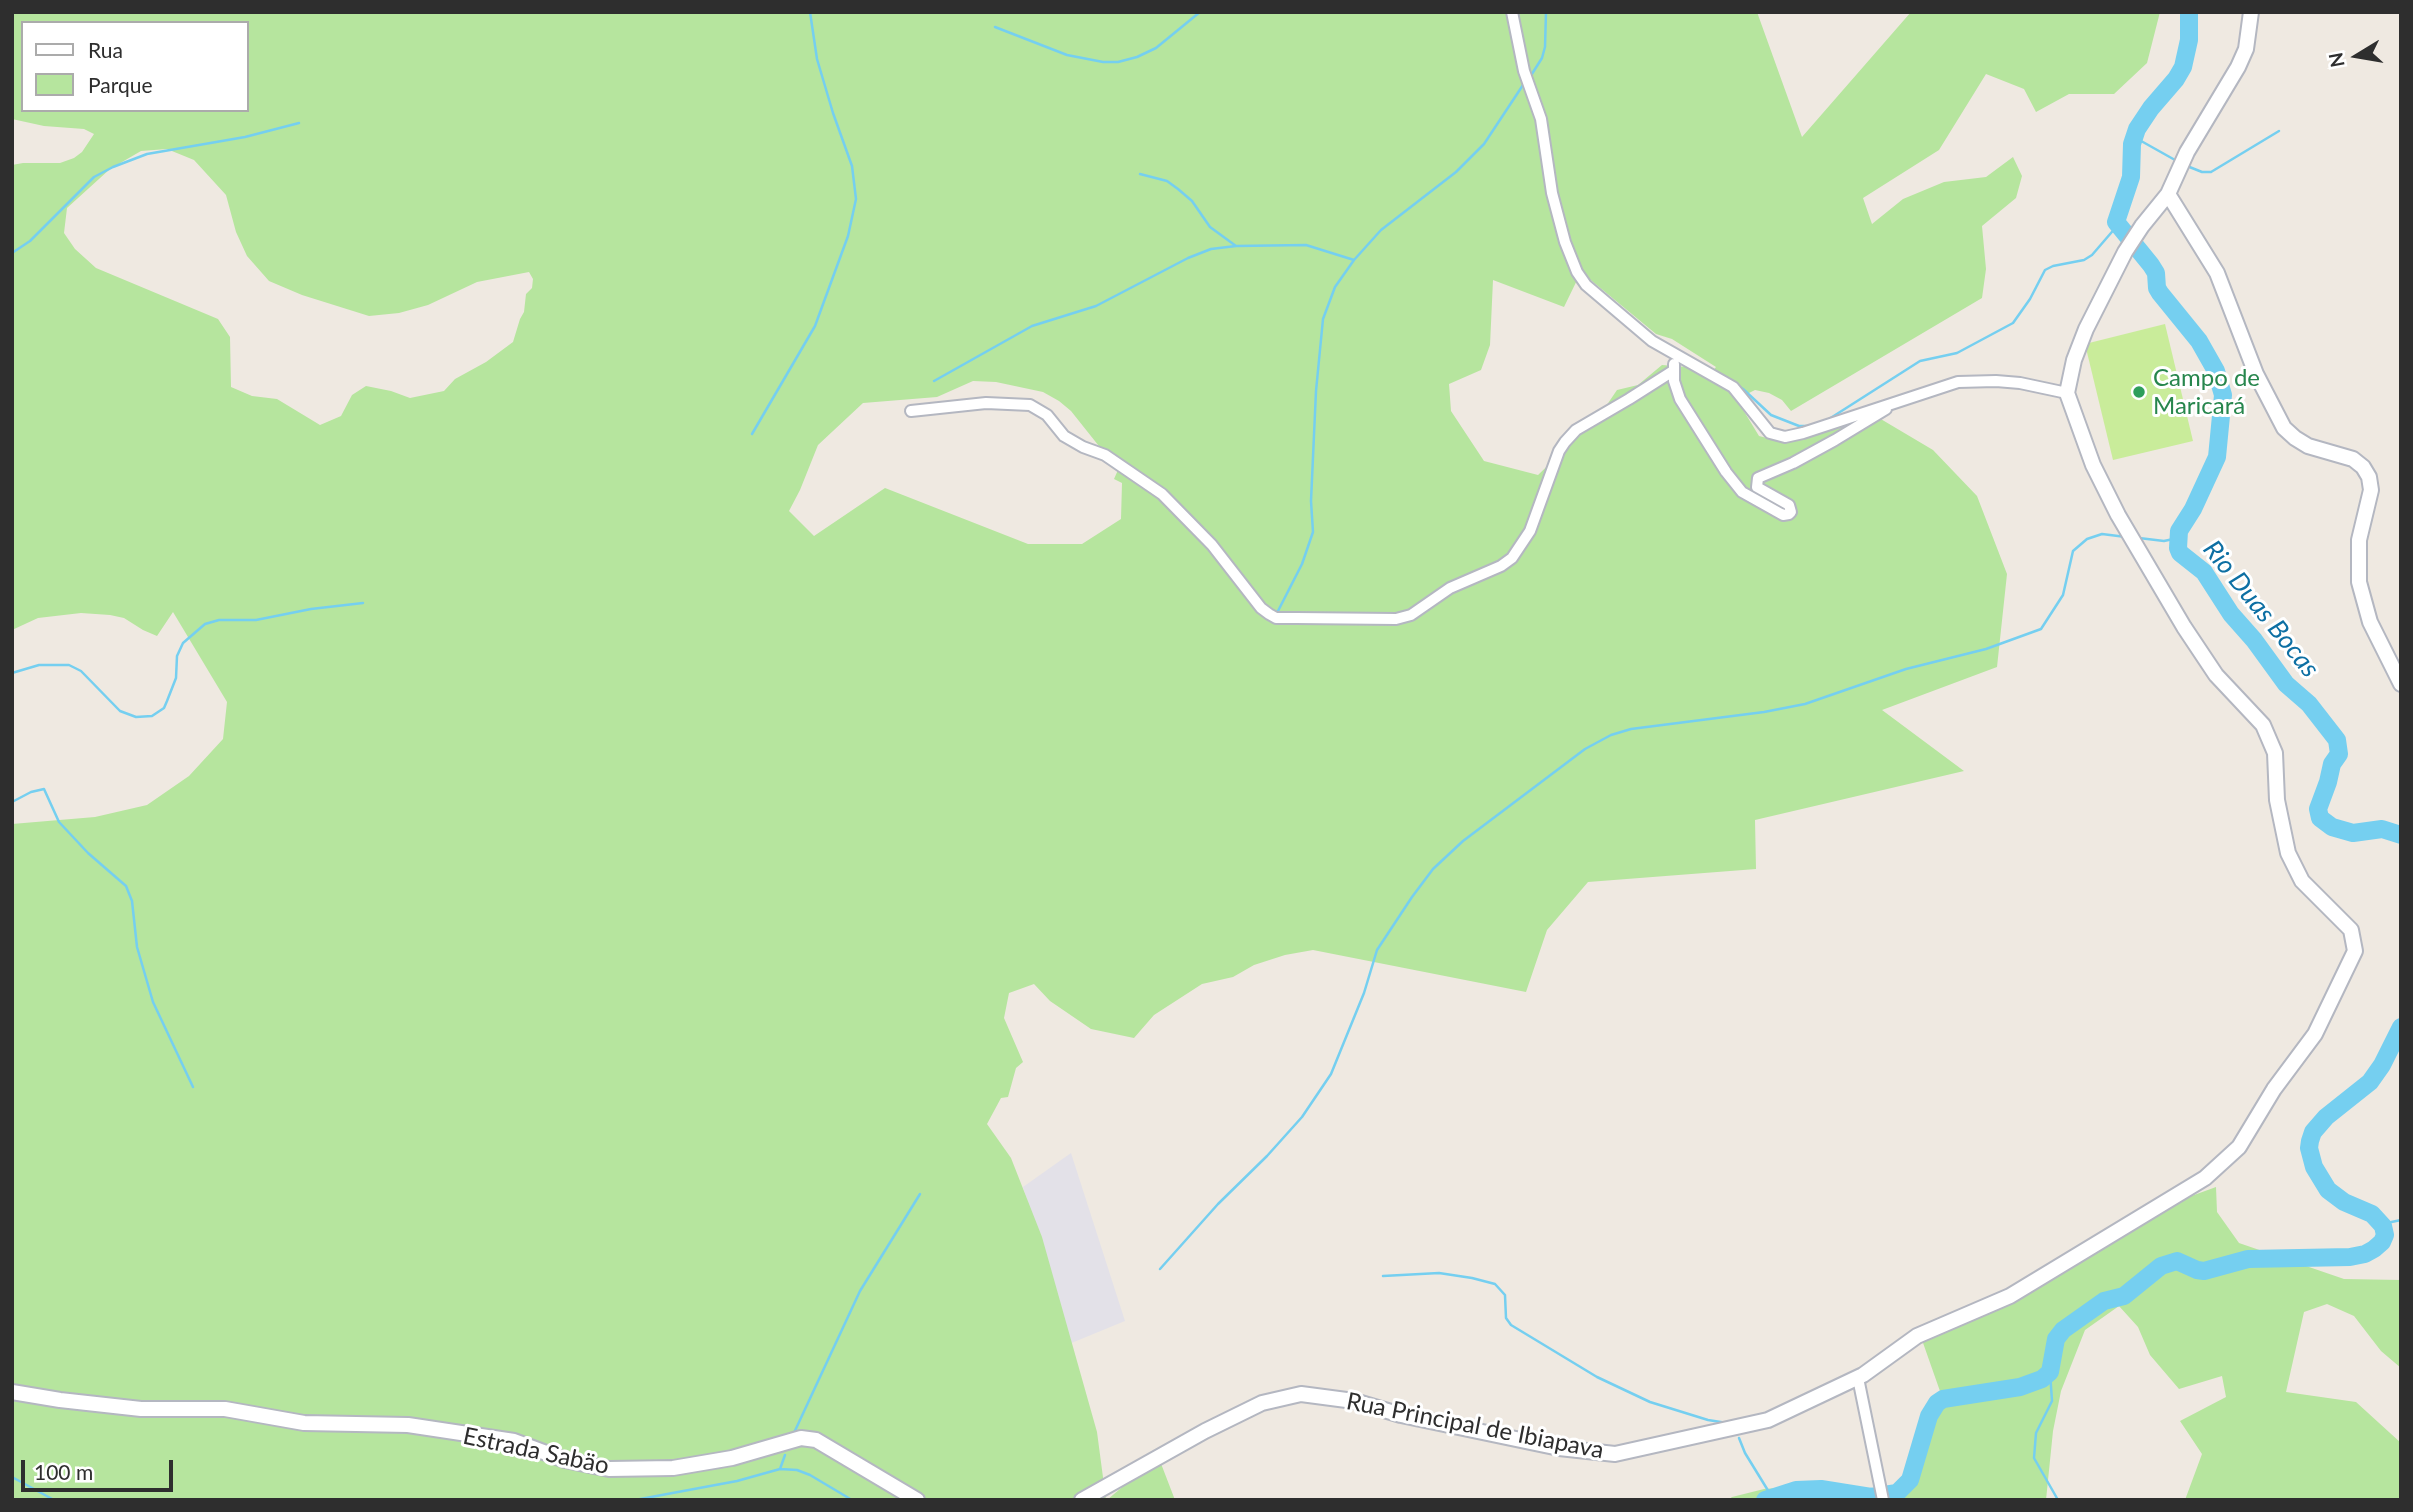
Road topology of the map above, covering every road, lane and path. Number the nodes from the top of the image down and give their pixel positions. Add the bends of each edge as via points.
1 (1512, 12) edge
2 (2251, 12) edge
3 (2168, 194) junction
4 (1678, 358) junction
5 (1673, 371) junction
6 (2067, 393) junction
7 (1894, 403) junction
8 (911, 411) dead end
9 (2401, 684) edge
10 (1858, 1378) junction
11 (12, 1392) edge
12 (1883, 1497) edge
13 (917, 1500) edge
14 (1083, 1500) edge

1 - 4 street via 1524,71 1541,119 1552,193 1577,272 1632,325
2 - 3 street via 2250,33 2238,67 2187,152
3 - 6 street via 2125,252 2086,329
3 - 9 street via 2217,273 2256,374 2284,428 2308,446 2353,459 2369,477 2371,490 2359,540 2359,582 2370,622
4 - 5 street
4 - 7 street via 1733,387 1766,430 1777,436 1803,433
5 - 7 street via 1680,399 1726,472 1742,492 1787,515 1789,505 1757,487 1759,478 1852,431
5 - 8 street via 1576,430 1565,442 1530,531 1512,558 1450,588 1411,615 1396,618 1276,618 1269,614 1162,494 1105,455 1064,436 1047,415 1030,405 986,403
6 - 7 street via 2020,383 1971,381
6 - 10 street, Rua Principal de Ibiapava via 2093,465 2126,529 2216,675 2263,725 2275,753 2277,800 2288,853 2302,881 2351,930 2355,951 2315,1034 2239,1147 2205,1178 2010,1296 1917,1336
10 - 12 street
10 - 14 street, Rua Principal de Ibiapava via 1768,1420 1615,1454 1559,1448 1354,1401 1301,1394 1262,1403
11 - 13 street, Estrada Sabäo via 141,1409 225,1409 303,1423 408,1425 514,1441 565,1460 610,1469 673,1468 732,1458 800,1438 816,1440

